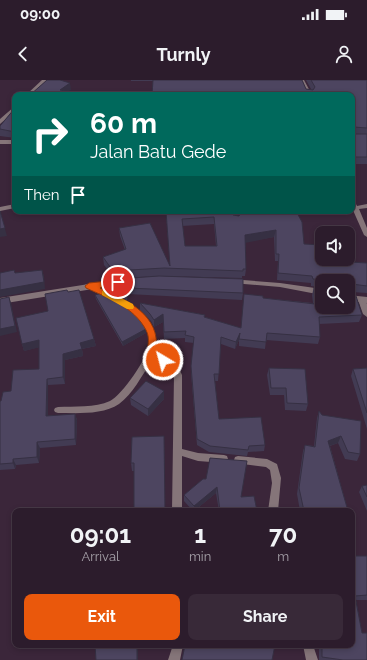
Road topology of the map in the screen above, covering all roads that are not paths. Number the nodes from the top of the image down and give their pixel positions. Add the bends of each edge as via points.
1 (45, 80) edge
2 (302, 80) edge
3 (32, 92) edge
4 (308, 92) edge
5 (12, 111) edge
6 (0, 122) edge
7 (0, 142) edge
8 (12, 142) edge
9 (355, 204) edge
10 (367, 206) edge
11 (12, 207) edge
12 (0, 209) edge
13 (355, 209) edge
14 (233, 214) edge
15 (236, 221) edge
16 (367, 236) edge
17 (137, 281) edge
18 (226, 281) edge
19 (89, 286) junction
20 (315, 291) edge
21 (364, 300) edge
22 (0, 301) edge
23 (367, 314) edge
24 (152, 352) junction
25 (58, 410) dead end
26 (177, 451) junction
27 (177, 508) edge
28 (273, 508) edge
29 (177, 648) edge
30 (309, 648) edge
31 (174, 660) edge
32 (312, 660) edge

1 - 3 street
2 - 4 street
5 - 6 street
7 - 8 street
9 - 10 street
11 - 12 street
13 - 16 street
14 - 15 street
17 - 19 street
18 - 20 street
19 - 22 street
19 - 24 street via 118,299 139,313 151,330
21 - 23 street
24 - 25 street via 144,368 115,403
24 - 26 street via 175,368 178,375
26 - 27 street
26 - 28 street via 198,457 266,463 274,467 278,475
29 - 31 street
30 - 32 street

